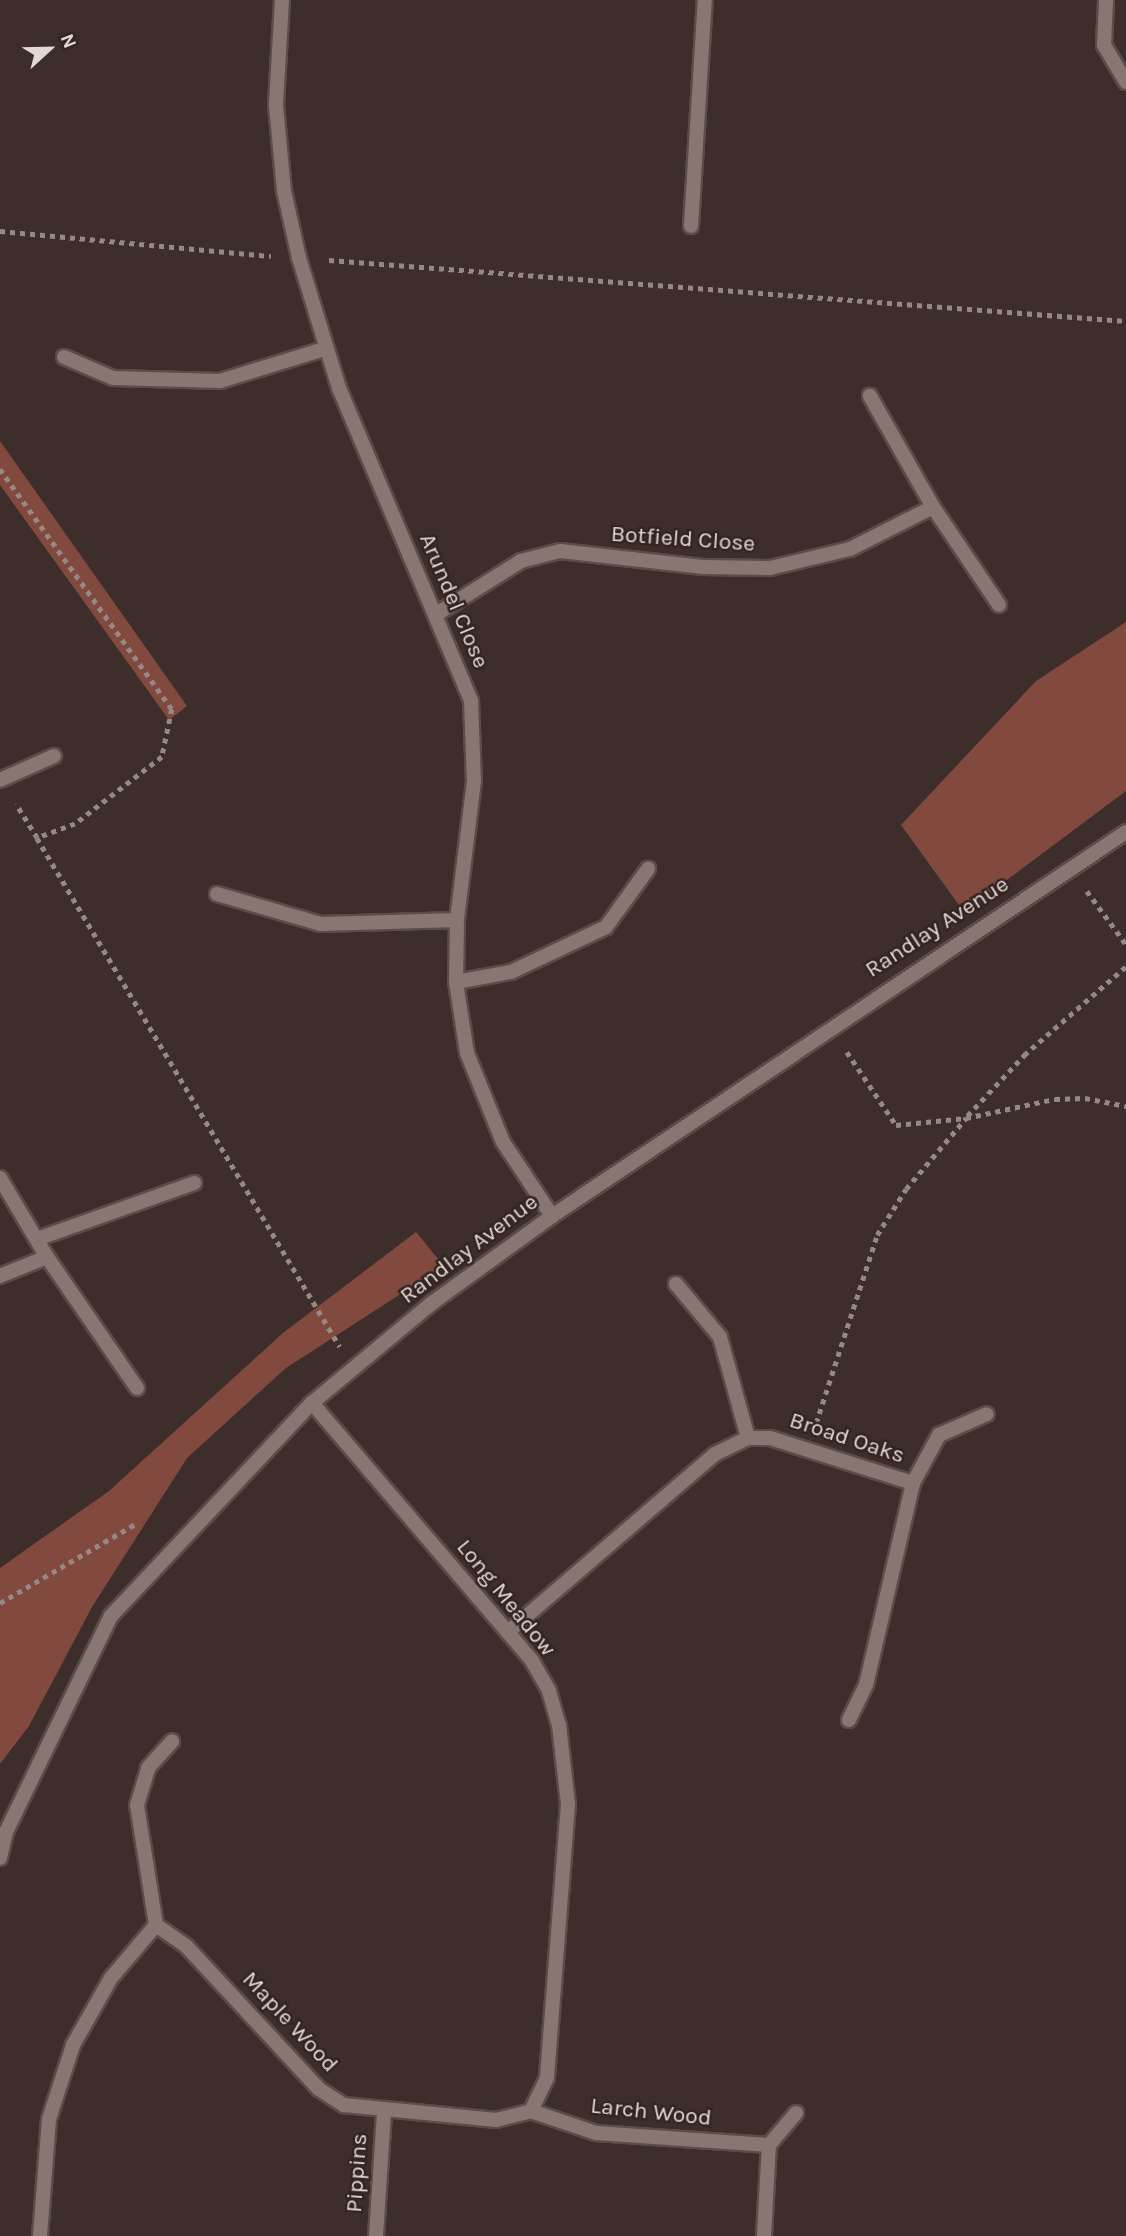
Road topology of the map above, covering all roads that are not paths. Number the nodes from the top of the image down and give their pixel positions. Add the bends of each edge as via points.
1 (282, 0) edge
2 (705, 0) edge
3 (1106, 0) edge
4 (1126, 82) edge
5 (691, 226) dead end
6 (324, 349) junction
7 (64, 357) dead end
8 (870, 396) dead end
9 (933, 507) junction
10 (999, 605) dead end
11 (435, 615) junction
12 (54, 756) dead end
13 (0, 780) edge
14 (1126, 832) edge
15 (648, 869) dead end
16 (217, 894) dead end
17 (457, 920) junction
18 (456, 982) junction
19 (0, 1178) edge
20 (194, 1183) dead end
21 (552, 1216) junction
22 (37, 1239) junction
23 (47, 1257) junction
24 (0, 1276) edge
25 (676, 1284) dead end
26 (137, 1388) dead end
27 (312, 1403) junction
28 (987, 1414) dead end
29 (748, 1438) junction
30 (913, 1483) junction
31 (508, 1632) junction
32 (849, 1720) dead end
33 (172, 1741) dead end
34 (3, 1830) edge
35 (0, 1858) edge
36 (156, 1925) junction
37 (531, 2111) junction
38 (384, 2112) junction
39 (796, 2113) dead end
40 (769, 2145) junction
41 (40, 2236) edge
42 (376, 2236) edge
43 (764, 2236) edge

1 - 6 street, Arundel Close via 276,105 284,191
2 - 5 street
3 - 4 street via 1104,46
6 - 7 street via 220,381 113,378
6 - 11 street, Arundel Close
8 - 9 street
9 - 10 street
9 - 11 street, Botfield Close via 850,549 770,568 703,567 560,551 521,561
11 - 17 street, Arundel Close via 471,701 475,730
12 - 13 street
14 - 21 street, Randlay Avenue via 829,1026
15 - 18 street via 606,927 510,972
16 - 17 street via 321,924
17 - 18 street, Arundel Close
18 - 21 street, Arundel Close via 467,1053 489,1114
19 - 22 street
20 - 22 street
21 - 27 street, Randlay Avenue via 432,1303
22 - 23 street
23 - 24 street
23 - 26 street
25 - 29 street via 720,1337
27 - 31 street, Long Meadow
27 - 34 street, Randlay Avenue via 111,1616
28 - 30 street via 939,1434
29 - 30 street, Broad Oaks via 808,1448 848,1466
29 - 31 street via 715,1454
30 - 32 street, Broad Oaks via 866,1685
31 - 37 street, Long Meadow via 549,1691 559,1726 568,1804 547,2078
33 - 36 street via 142,1782 136,1805
34 - 35 street, Randlay Avenue
36 - 38 street, Maple Wood via 212,1972 319,2089 344,2105
36 - 41 street via 111,1978 73,2045 49,2119
37 - 38 street, Maple Wood via 496,2120
37 - 40 street, Larch Wood via 596,2133
38 - 42 street, Pippins
39 - 40 street
40 - 43 street

